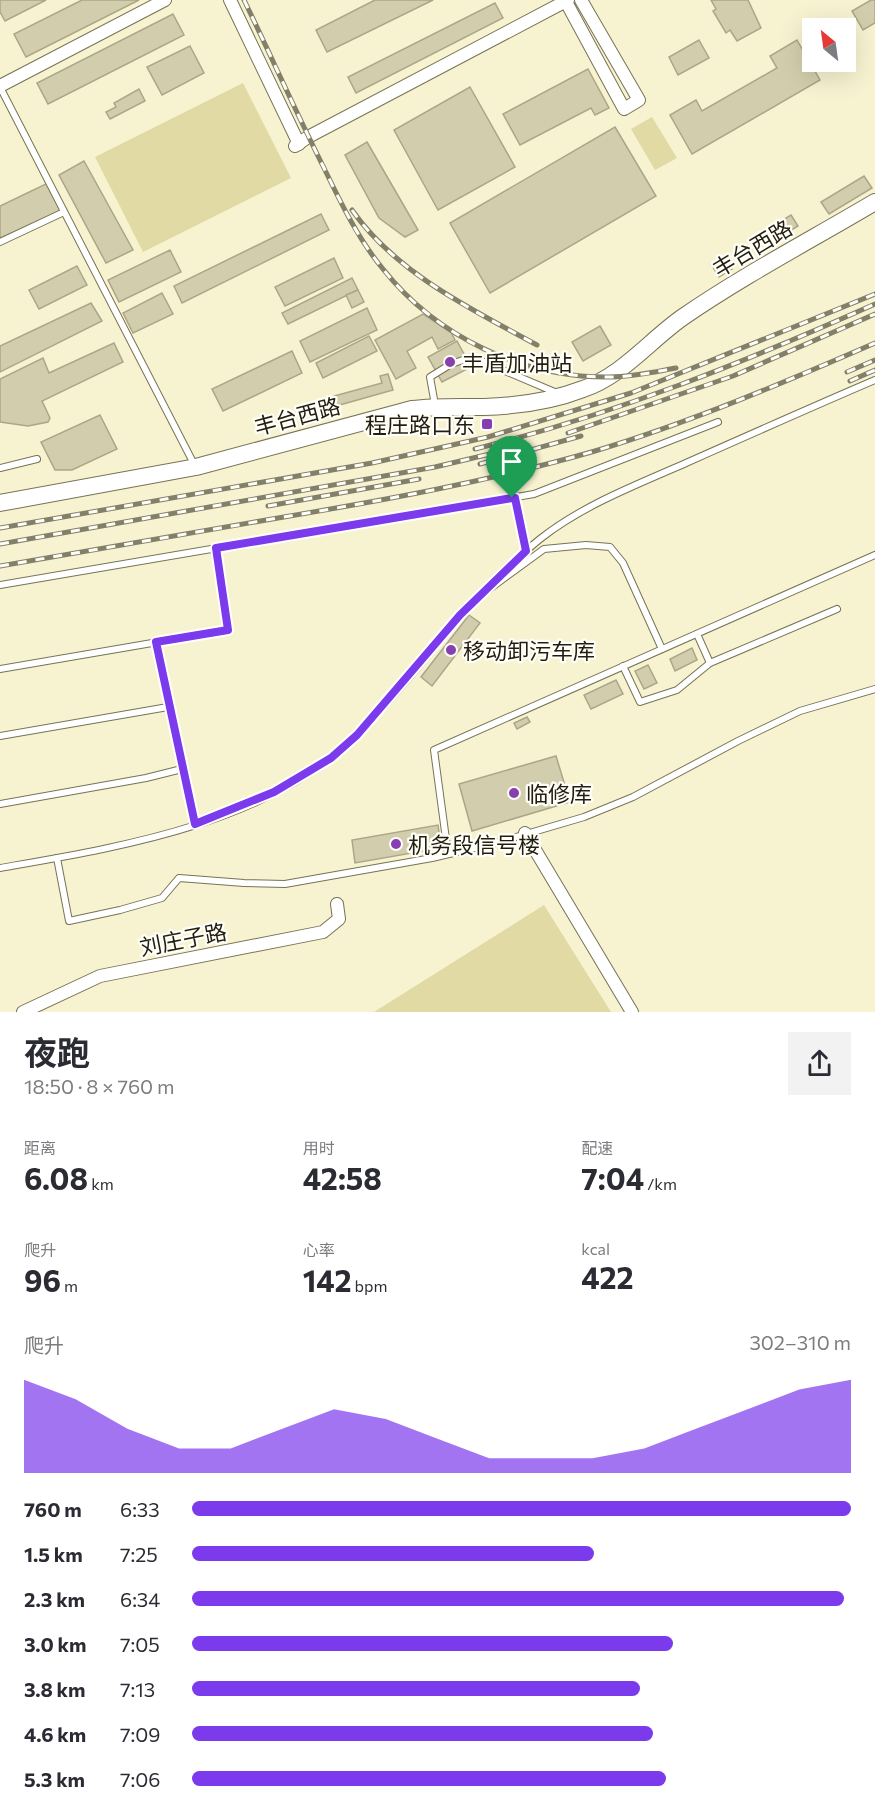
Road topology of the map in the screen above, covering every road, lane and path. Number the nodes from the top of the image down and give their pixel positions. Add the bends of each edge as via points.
1 (165, 0) edge
2 (230, 0) edge
3 (566, 0) edge
4 (581, 0) edge
5 (0, 86) edge
6 (875, 202) edge
7 (64, 212) junction
8 (0, 242) edge
9 (875, 380) edge
10 (563, 396) junction
11 (435, 406) junction
12 (718, 422) dead end
13 (37, 459) dead end
14 (196, 467) junction
15 (0, 468) edge
16 (515, 498) junction
17 (0, 503) edge
18 (216, 548) junction
19 (526, 551) junction
20 (875, 555) edge
21 (0, 585) edge
22 (483, 591) junction
23 (837, 609) dead end
24 (697, 634) junction
25 (156, 642) junction
26 (662, 649) junction
27 (710, 663) junction
28 (623, 666) junction
29 (0, 669) edge
30 (875, 689) edge
31 (168, 707) junction
32 (0, 736) edge
33 (182, 769) junction
34 (0, 804) edge
35 (195, 824) junction
36 (525, 833) junction
37 (448, 855) junction
38 (57, 858) junction
39 (0, 868) edge
40 (337, 904) dead end
41 (23, 1012) edge
42 (632, 1012) edge

1 - 5 street
2 - 3 street via 297,145
3 - 4 street via 624,109 639,100
5 - 7 lane
6 - 10 main road, 丰台西路 via 680,319 608,377
7 - 8 lane
7 - 14 lane
9 - 19 lane via 603,501 563,523
10 - 11 main road, 丰台西路 via 505,405
10 - 11 lane via 472,357 430,377
11 - 14 main road, 丰台西路 via 386,415
12 - 16 lane via 580,478
13 - 15 lane
14 - 17 main road, 丰台西路
16 - 18 lane
16 - 19 lane
18 - 21 lane
18 - 25 lane via 228,630
19 - 22 lane
20 - 24 lane
22 - 26 lane via 505,580 544,549 610,547 623,563
22 - 35 lane via 364,727 331,758 274,792
23 - 27 lane
24 - 26 lane
24 - 27 lane
25 - 29 lane
25 - 31 lane
26 - 28 lane
27 - 28 lane via 677,690 640,702
28 - 37 lane via 434,750
30 - 36 lane via 800,711 633,797 584,817
31 - 32 lane
31 - 33 lane
33 - 34 lane
33 - 35 lane
35 - 38 lane via 138,843
36 - 37 lane
36 - 42 street
37 - 38 lane via 285,884 179,878 162,898 69,921
38 - 39 lane
40 - 41 street, 刘庄子路 via 339,919 323,933 100,976

